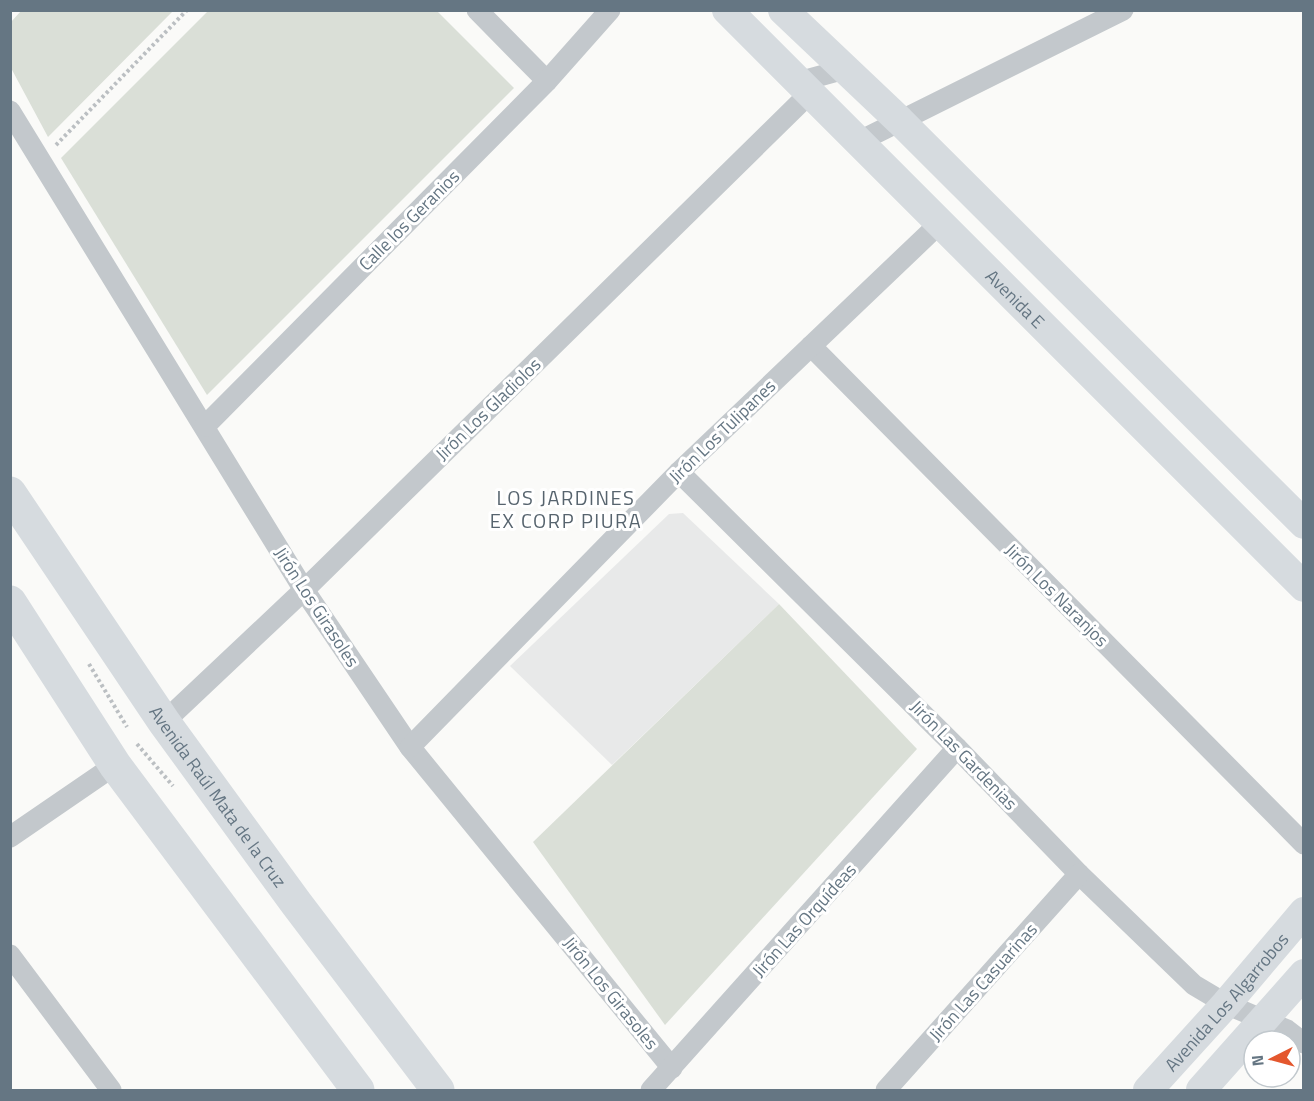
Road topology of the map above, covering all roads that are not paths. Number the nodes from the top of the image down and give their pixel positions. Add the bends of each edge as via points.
1 (477, 10) edge
2 (610, 10) edge
3 (727, 10) edge
4 (783, 10) edge
5 (1124, 10) edge
6 (838, 62) junction
7 (547, 81) junction
8 (804, 88) junction
9 (10, 111) edge
10 (900, 121) junction
11 (858, 142) junction
12 (940, 223) junction
13 (811, 346) junction
14 (205, 426) junction
15 (679, 472) junction
16 (10, 494) edge
17 (1304, 524) edge
18 (1304, 587) edge
19 (304, 590) junction
20 (10, 602) edge
21 (164, 722) junction
22 (410, 747) junction
23 (957, 748) junction
24 (115, 765) junction
25 (10, 837) edge
26 (1304, 844) edge
27 (1079, 874) junction
28 (1304, 912) edge
29 (10, 955) edge
30 (1304, 974) edge
31 (1226, 1004) junction
32 (1262, 1020) junction
33 (1304, 1043) edge
34 (672, 1068) junction
35 (111, 1090) edge
36 (358, 1090) edge
37 (438, 1090) edge
38 (651, 1090) edge
39 (886, 1090) edge
40 (1149, 1090) edge
41 (1201, 1090) edge

1 - 7 street
2 - 7 street, Calle los Geranios
3 - 8 street, Avenida E
4 - 6 street
5 - 10 street
6 - 8 street via 838,71
6 - 10 street
7 - 14 street, Calle los Geranios
8 - 11 street, Avenida E
8 - 19 street, Jirón Los Gladiolos
9 - 14 street, Jirón Los Girasoles
10 - 11 street
10 - 17 street
11 - 12 street, Avenida E
12 - 13 street, Jirón Los Tulipanes
12 - 18 street, Avenida E
13 - 15 street, Jirón Los Tulipanes
13 - 26 street, Jirón Los Naranjos
14 - 19 street, Jirón Los Girasoles
15 - 22 street, Jirón Los Tulipanes
15 - 23 street, Jirón Las Gardenias
16 - 21 main road, Avenida Raúl Mata de la Cruz
19 - 21 street, Jirón Los Gladiolos
19 - 22 street, Jirón Los Girasoles
20 - 24 main road
21 - 37 main road, Avenida Raúl Mata de la Cruz
22 - 34 street, Jirón Los Girasoles
23 - 27 street, Jirón Las Gardenias
23 - 34 street, Jirón Las Orquídeas
24 - 25 street
24 - 36 main road
27 - 31 street, Jirón Las Gardenias via 1194,985
27 - 39 street, Jirón Las Casuarinas
28 - 31 street, Avenida Los Algarrobos
29 - 35 street
30 - 32 street
31 - 32 street, Jirón Las Gardenias
31 - 40 street, Avenida Los Algarrobos
32 - 33 street, Jirón Las Gardenias via 1287,1030
32 - 41 street
34 - 38 street, Jirón Las Orquídeas

